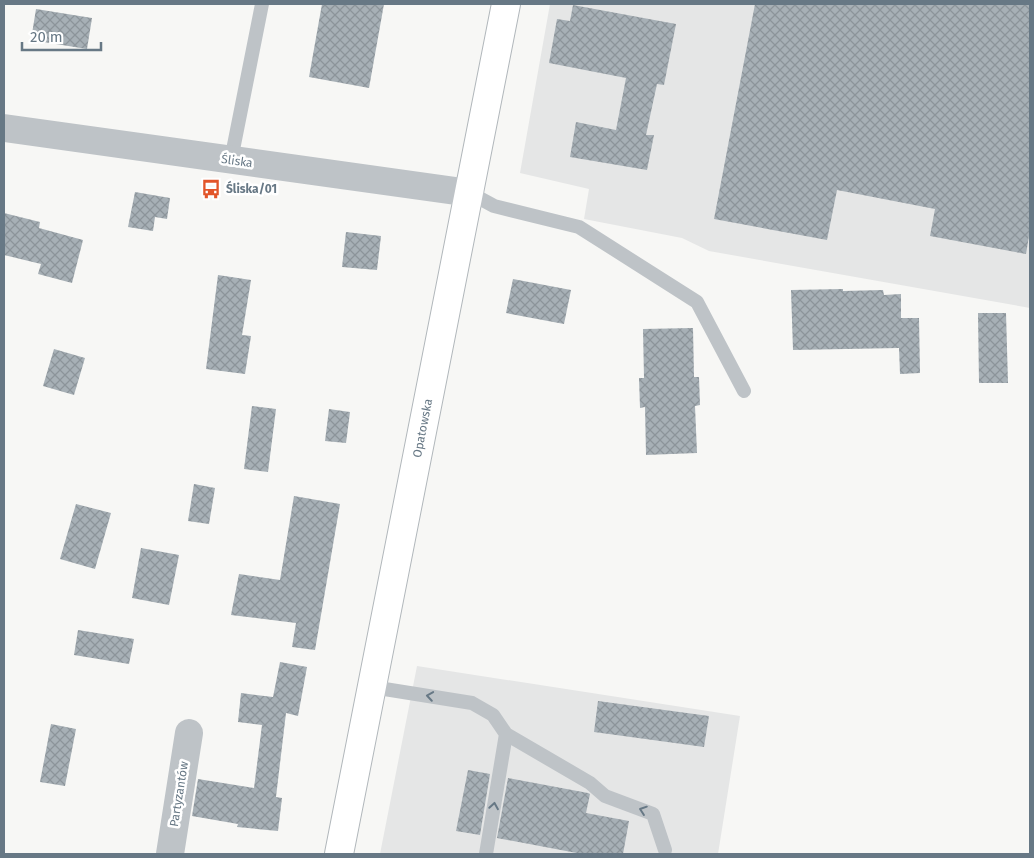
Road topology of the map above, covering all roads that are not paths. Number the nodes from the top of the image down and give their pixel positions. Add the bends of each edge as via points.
1 (262, 4) edge
2 (506, 4) edge
3 (4, 128) edge
4 (231, 160) junction
5 (470, 193) junction
6 (744, 391) dead end
7 (372, 687) junction
8 (189, 733) dead end
9 (506, 734) junction
10 (665, 850) dead end
11 (170, 854) edge
12 (339, 854) edge
13 (486, 854) edge

1 - 4 lane
2 - 5 street, Opatowska
3 - 4 street, Śliska
4 - 5 street, Śliska
5 - 6 lane via 494,206 579,227 696,302
5 - 7 street, Opatowska
9 -> 7 lane via 493,714 472,703
7 - 12 street, Opatowska
8 - 11 street, Partyzantów
10 -> 9 lane via 653,814 605,796 590,783
13 -> 9 lane

